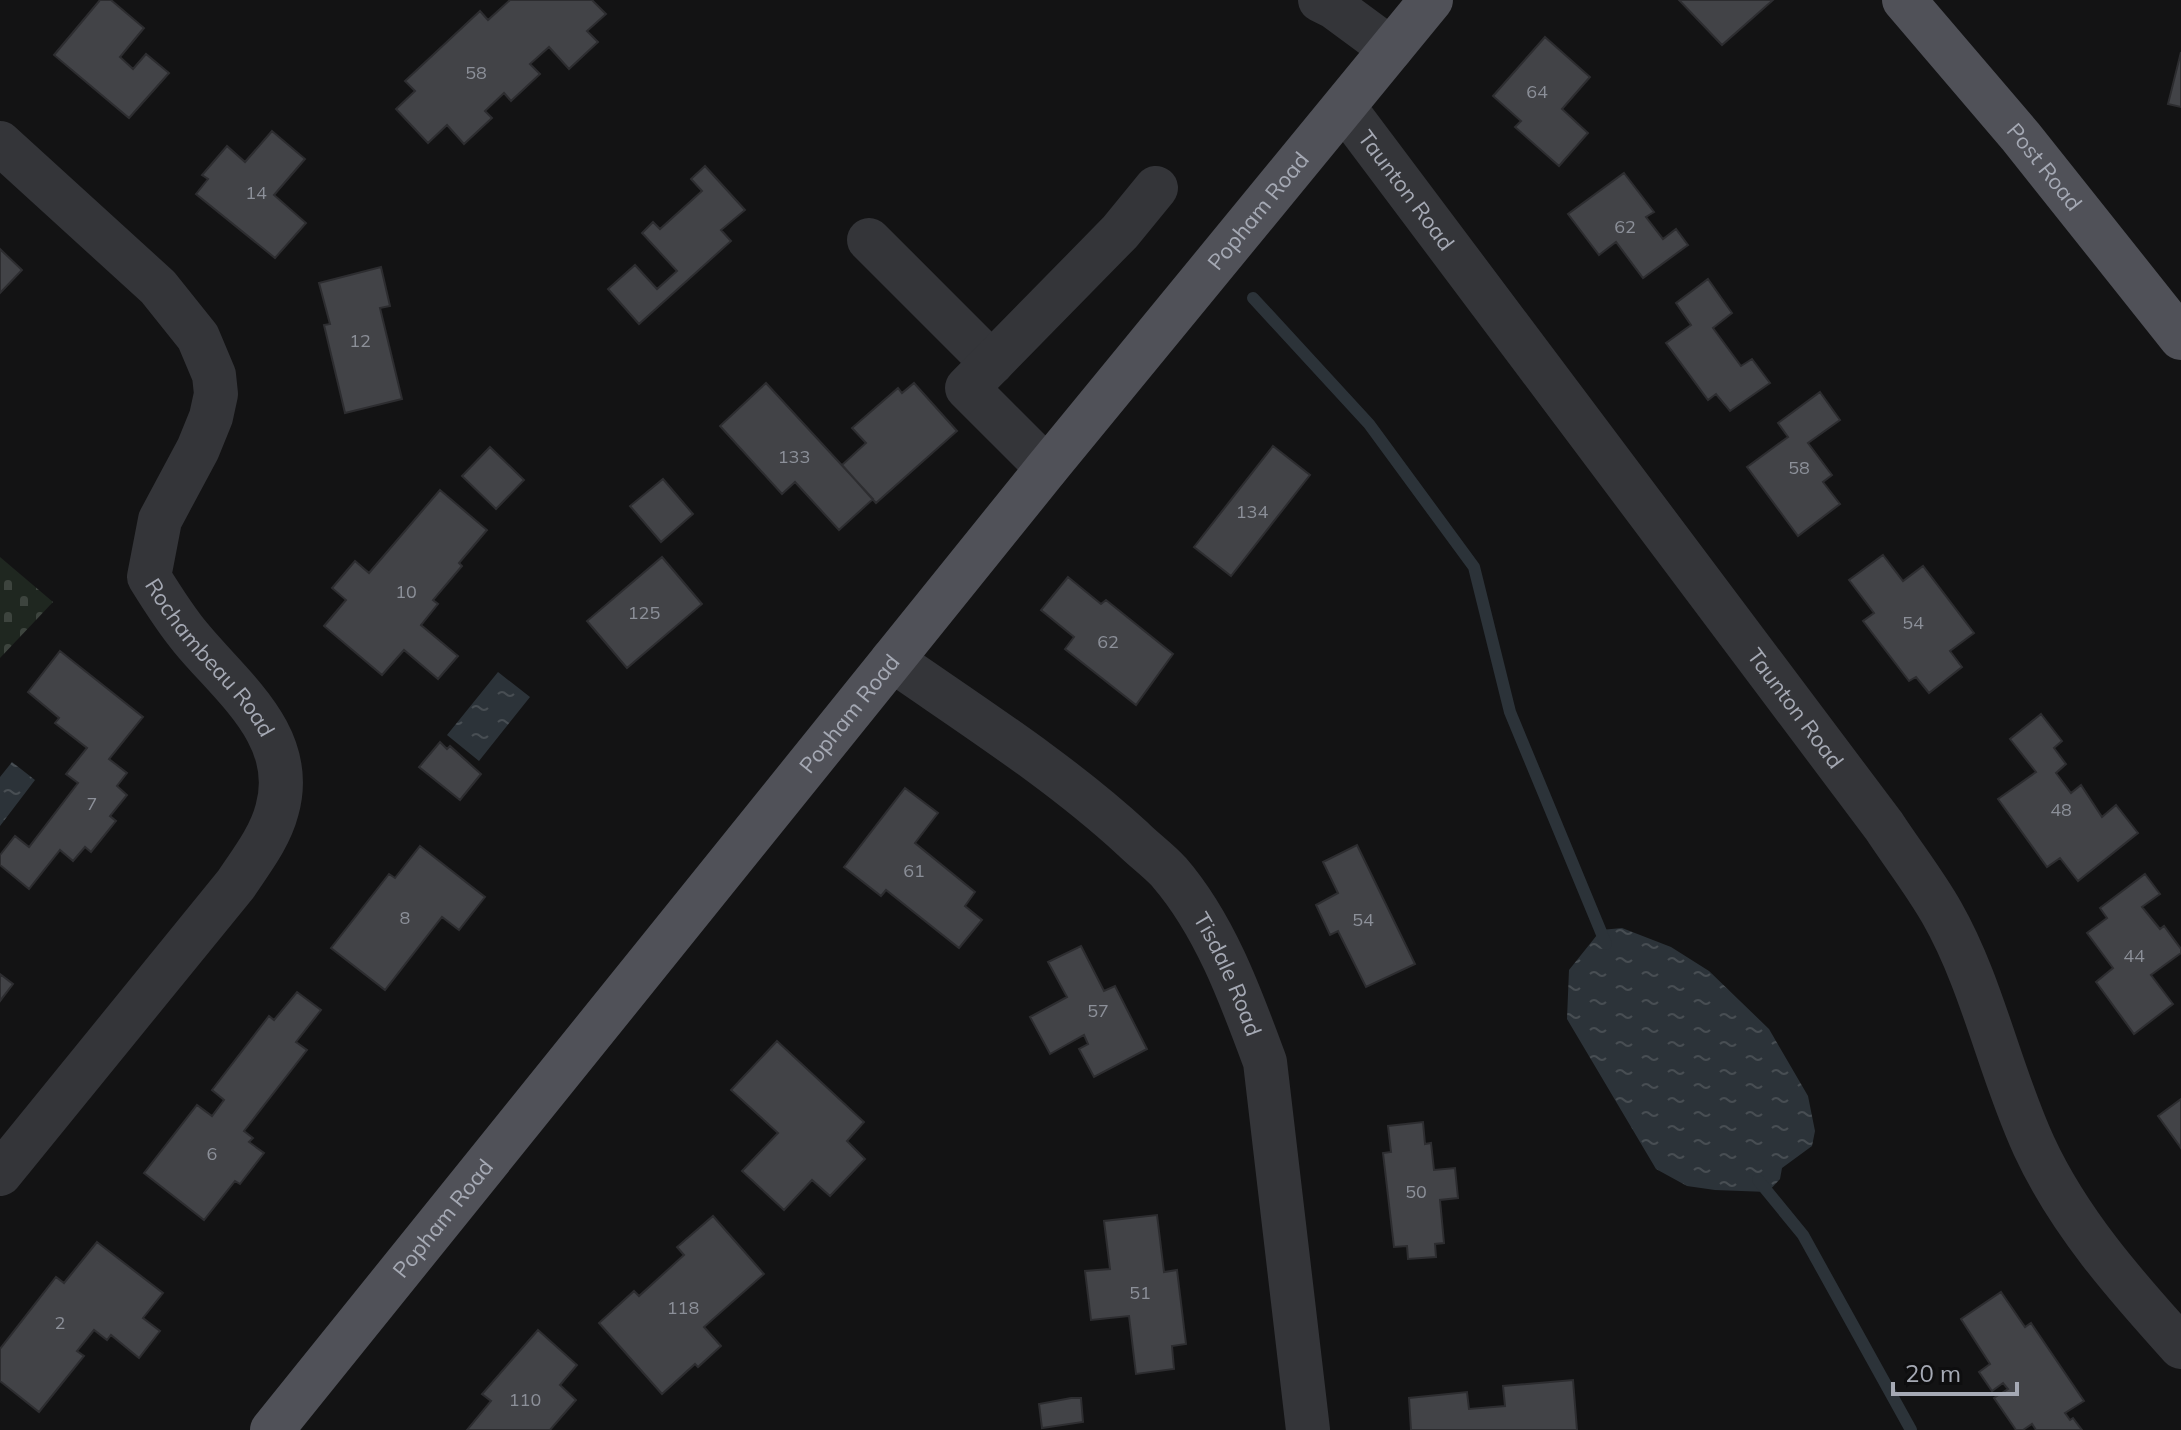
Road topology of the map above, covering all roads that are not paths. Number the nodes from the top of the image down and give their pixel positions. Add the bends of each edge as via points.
1 (1320, 0) edge
2 (1431, 0) edge
3 (1904, 0) edge
4 (1391, 49) junction
5 (1344, 107) junction
6 (0, 143) edge
7 (1156, 188) dead end
8 (869, 240) dead end
9 (2181, 338) edge
10 (992, 363) junction
11 (1047, 468) junction
12 (892, 660) junction
13 (0, 1174) edge
14 (2181, 1347) edge
15 (272, 1430) edge
16 (1308, 1430) edge

1 - 4 street
2 - 4 main road, Popham Road
3 - 9 main road, Post Road
4 - 5 main road, Popham Road
5 - 11 main road, Popham Road
5 - 14 street, Taunton Road via 1884,826 1942,914 2041,1159 2079,1224
6 - 13 street, Rochambeau Road via 158,287 198,337 216,394 198,449 160,520 149,577 191,638 249,701 268,731 281,783 278,809 265,841 236,884
7 - 10 street
8 - 10 street
10 - 11 street via 967,388
11 - 12 main road, Popham Road
12 - 15 main road, Popham Road
12 - 16 street, Tisdale Road via 1098,807 1169,873 1206,926 1265,1062

